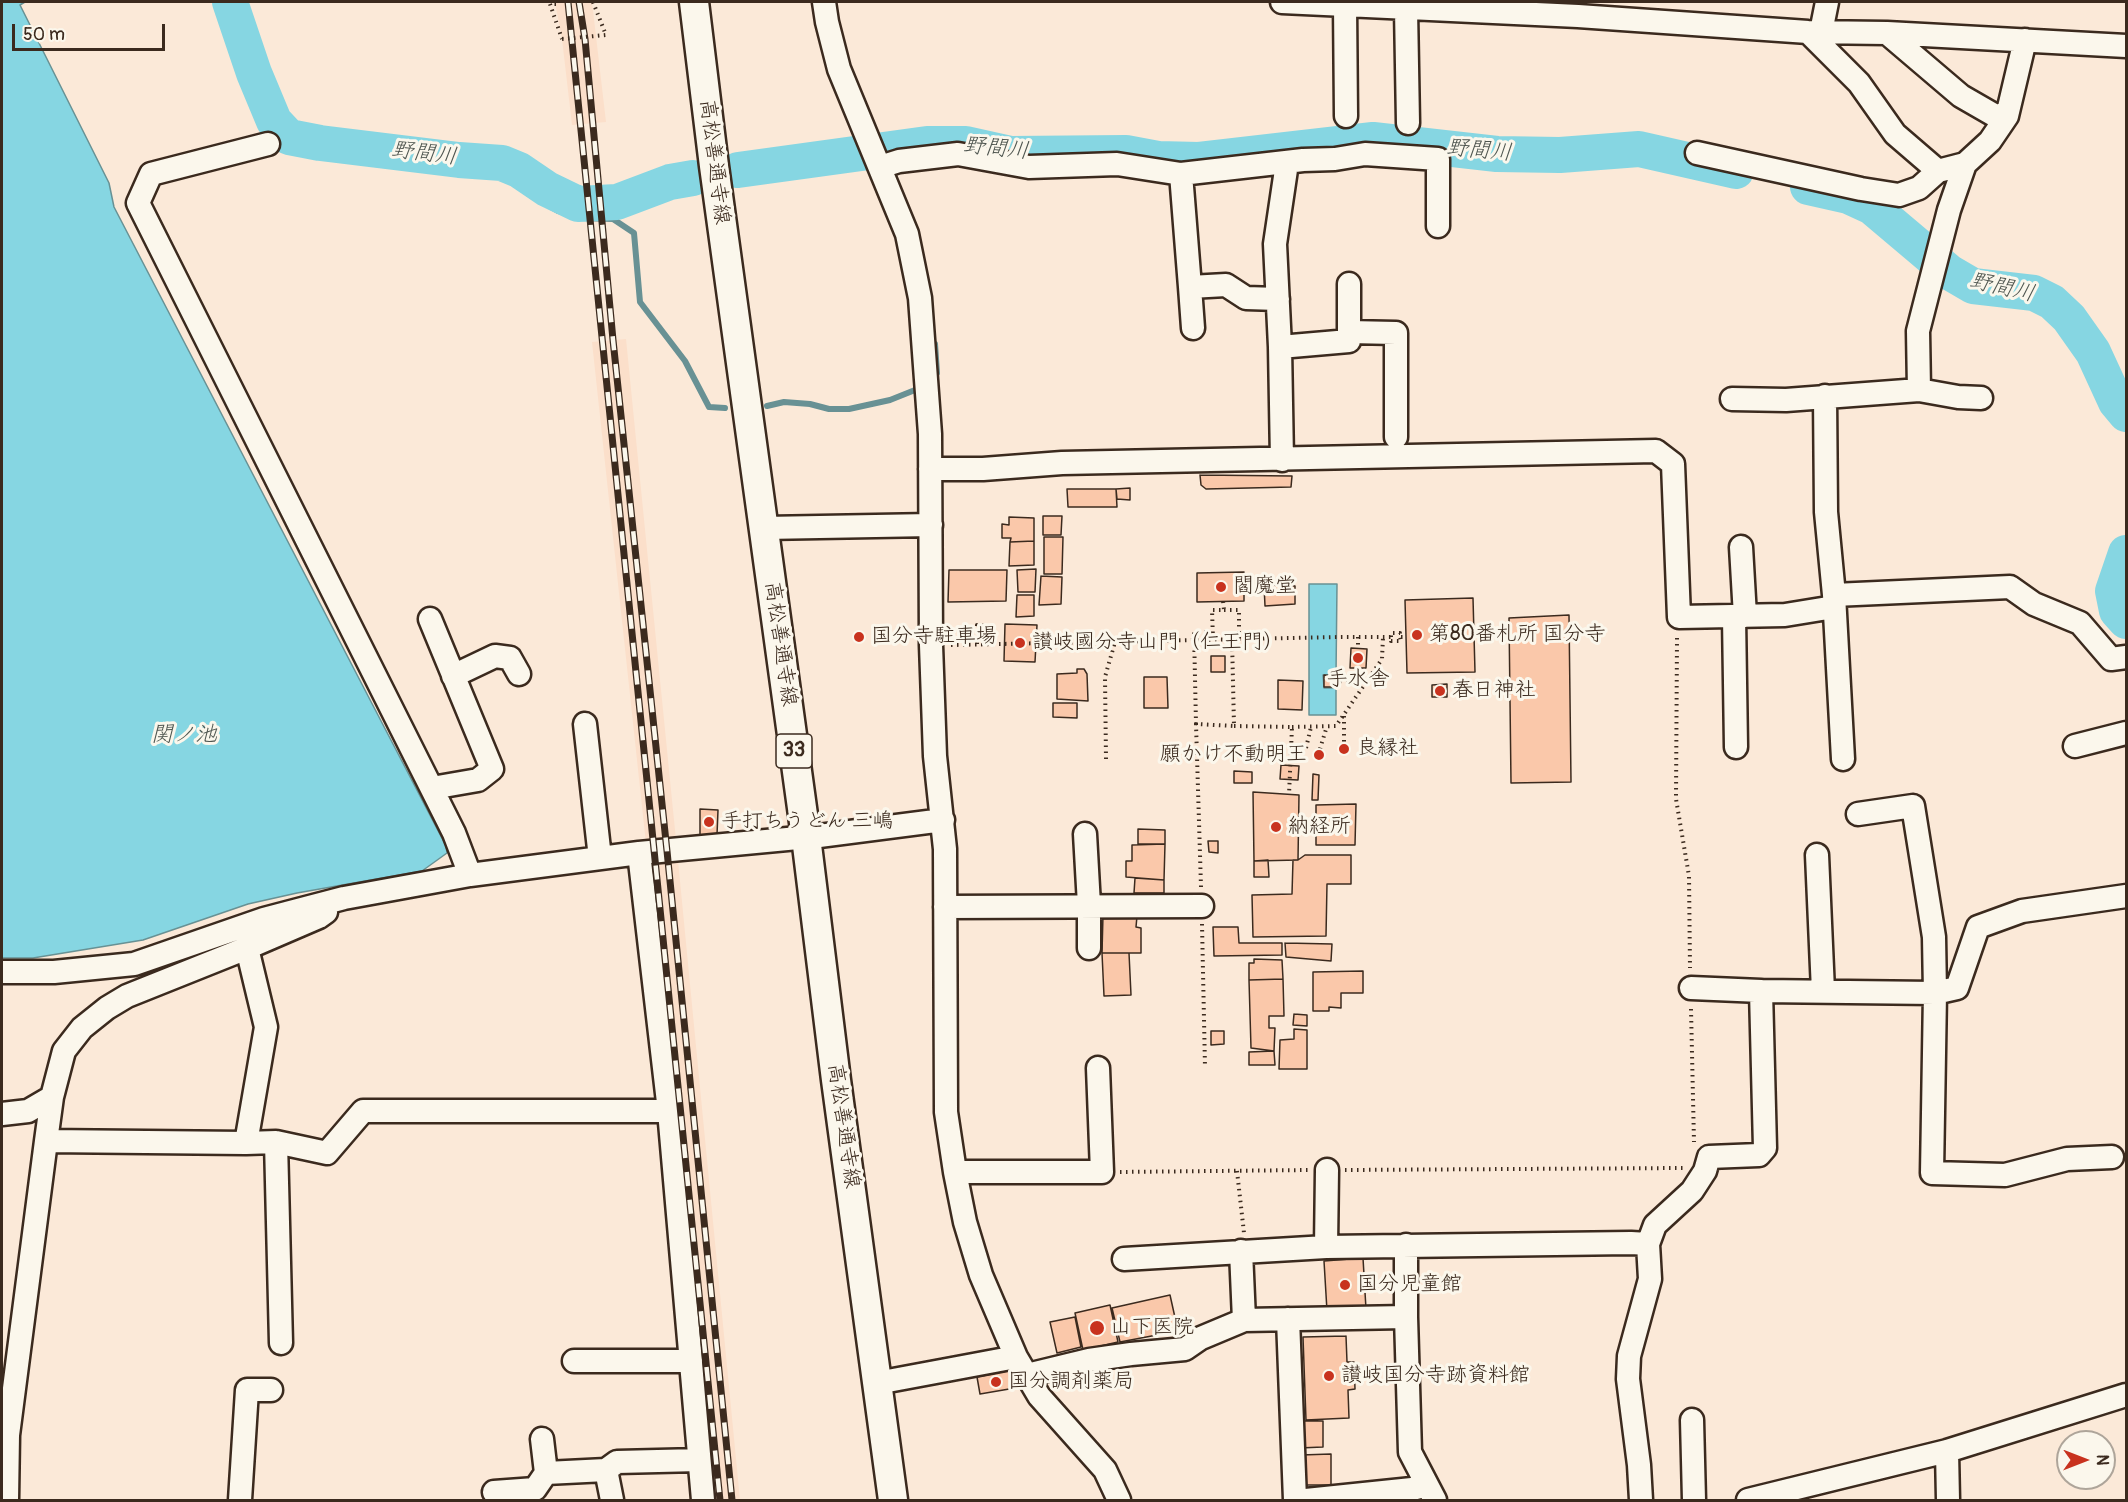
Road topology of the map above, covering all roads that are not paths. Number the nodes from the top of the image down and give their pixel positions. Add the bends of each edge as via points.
1 (694, 2) edge
2 (824, 2) edge
3 (1282, 2) edge
4 (1827, 2) edge
5 (1344, 4) junction
6 (1418, 6) edge
7 (1578, 9) edge
8 (1815, 32) junction
9 (1887, 33) junction
10 (2025, 40) junction
11 (2127, 46) edge
12 (1346, 116) dead end
13 (2007, 116) junction
14 (1408, 123) dead end
15 (268, 144) dead end
16 (1697, 153) dead end
17 (875, 156) junction
18 (1287, 163) junction
19 (1965, 164) junction
20 (1938, 171) junction
21 (1181, 174) junction
22 (1438, 226) dead end
23 (1349, 284) dead end
24 (1190, 287) junction
25 (1278, 299) junction
26 (1193, 328) dead end
27 (1349, 332) junction
28 (1280, 347) junction
29 (1919, 390) junction
30 (1825, 396) junction
31 (1981, 398) dead end
32 (1732, 399) dead end
33 (1396, 437) dead end
34 (1282, 460) junction
35 (930, 469) junction
36 (931, 525) junction
37 (764, 528) junction
38 (1741, 547) dead end
39 (1834, 601) junction
40 (1739, 616) junction
41 (430, 619) dead end
42 (2127, 657) edge
43 (519, 674) dead end
44 (453, 676) junction
45 (585, 724) dead end
46 (2127, 733) edge
47 (2075, 746) dead end
48 (1736, 747) dead end
49 (1843, 759) dead end
50 (432, 788) junction
51 (1858, 814) dead end
52 (943, 820) junction
53 (1085, 834) dead end
54 (806, 837) junction
55 (639, 853) junction
56 (1817, 855) dead end
57 (600, 858) junction
58 (470, 875) junction
59 (2127, 896) edge
60 (344, 898) junction
61 (1089, 905) junction
62 (1202, 906) road end
63 (945, 907) junction
64 (247, 948) junction
65 (1089, 948) dead end
66 (2, 972) edge
67 (1691, 988) road end
68 (1761, 992) junction
69 (1823, 992) junction
70 (1935, 993) junction
71 (1098, 1068) dead end
72 (52, 1097) junction
73 (669, 1111) junction
74 (2, 1114) edge
75 (46, 1141) junction
76 (276, 1142) junction
77 (246, 1143) junction
78 (2112, 1157) dead end
79 (1327, 1170) road end
80 (955, 1172) junction
81 (1648, 1244) junction
82 (1406, 1245) junction
83 (1326, 1247) junction
84 (1241, 1251) junction
85 (1124, 1259) dead end
86 (1406, 1317) junction
87 (1288, 1319) junction
88 (1244, 1320) junction
89 (281, 1343) dead end
90 (574, 1361) dead end
91 (691, 1361) junction
92 (1021, 1366) junction
93 (877, 1383) junction
94 (271, 1390) dead end
95 (2127, 1395) edge
96 (1692, 1420) dead end
97 (542, 1439) dead end
98 (1947, 1451) junction
99 (699, 1460) junction
100 (606, 1470) junction
101 (546, 1473) junction
102 (1824, 1491) edge
103 (494, 1492) dead end
104 (1431, 1493) edge
105 (7, 1500) edge
106 (240, 1500) edge
107 (612, 1500) edge
108 (703, 1500) edge
109 (893, 1500) edge
110 (1119, 1500) edge
111 (1295, 1500) edge
112 (1306, 1500) edge
113 (1641, 1500) edge
114 (1694, 1500) edge
115 (1748, 1500) edge
116 (1948, 1500) edge

1 - 37 main road, 高松善通寺線 / 33
2 - 17 street via 839,69
3 - 5 street
4 - 8 street
5 - 6 street
5 - 12 street
6 - 7 street
6 - 14 street
7 - 8 street
8 - 9 street
8 - 20 street via 1859,83 1895,134
9 - 10 street
9 - 13 street via 1961,96 1994,115
10 - 11 street
10 - 13 street
13 - 19 street via 1990,141
15 - 50 street via 151,174 138,203
16 - 20 street via 1899,195 1919,188
17 - 21 street via 899,162 958,154 1029,167 1118,164
17 - 35 street via 907,234 920,298
18 - 21 street
18 - 22 street via 1365,154 1438,159
18 - 25 street via 1275,244
19 - 20 street
19 - 29 street via 1918,331
21 - 24 street
23 - 27 street
24 - 25 street via 1226,285 1246,298
24 - 26 street
25 - 28 street
27 - 28 street via 1349,341
27 - 33 street via 1396,333
28 - 34 street
29 - 30 street
29 - 31 street
30 - 32 street
30 - 39 street via 1826,512
34 - 35 street
34 - 40 street via 1656,451 1673,464 1679,618
35 - 36 street
36 - 37 street
36 - 52 street via 935,756
37 - 54 main road, 高松善通寺線 / 33
38 - 40 street
39 - 40 street via 1785,615
39 - 42 street via 2010,587 2034,604 2080,622 2111,659
39 - 49 street
40 - 48 street
41 - 44 street
43 - 44 street via 510,658 495,656
44 - 50 street via 492,769 478,780
45 - 57 street
46 - 47 street
50 - 58 street
51 - 70 street via 1913,806 1934,937
52 - 54 street
52 - 63 street
53 - 61 street
54 - 55 street
54 - 93 main road, 高松善通寺線 / 33
55 - 57 street
55 - 73 street
56 - 69 street
57 - 58 street
58 - 60 street
59 - 70 street via 2022,911 1978,927 1957,988
60 - 64 street via 319,917
60 - 66 street via 264,919 134,964 54,972
61 - 62 street
61 - 63 street
61 - 65 street
63 - 80 street via 946,1112
64 - 72 street via 127,996 107,1008 82,1028 64,1051
64 - 77 street via 266,1027
67 - 68 street
68 - 69 street
68 - 81 street via 1765,1148 1759,1155 1707,1164 1692,1191 1655,1225
69 - 70 street
70 - 78 street via 1932,1173 2005,1175 2067,1159
71 - 80 street via 1102,1172
72 - 74 street via 28,1111
72 - 75 street
73 - 76 street via 363,1111 327,1154
73 - 91 street
75 - 77 street
75 - 105 street via 8,1435
76 - 77 street
76 - 89 street
79 - 83 street
80 - 92 street via 981,1275
81 - 82 street
81 - 113 street via 1650,1279 1629,1356 1628,1379
82 - 83 street
82 - 86 street
83 - 84 street
84 - 85 street
84 - 88 street
86 - 87 street
86 - 104 street via 1410,1452
87 - 88 street
87 - 111 street
88 - 92 street via 1185,1349
90 - 91 street
91 - 99 street
92 - 93 street
92 - 110 street via 1047,1405 1105,1470
93 - 109 main road, 高松善通寺線 / 33
94 - 106 street via 247,1390
95 - 98 street
96 - 114 street
97 - 101 street
98 - 102 street
98 - 116 street
99 - 100 street via 617,1461
99 - 108 street
100 - 101 street
100 - 107 street
101 - 103 street via 535,1489
102 - 115 street
104 - 112 street via 1412,1489

